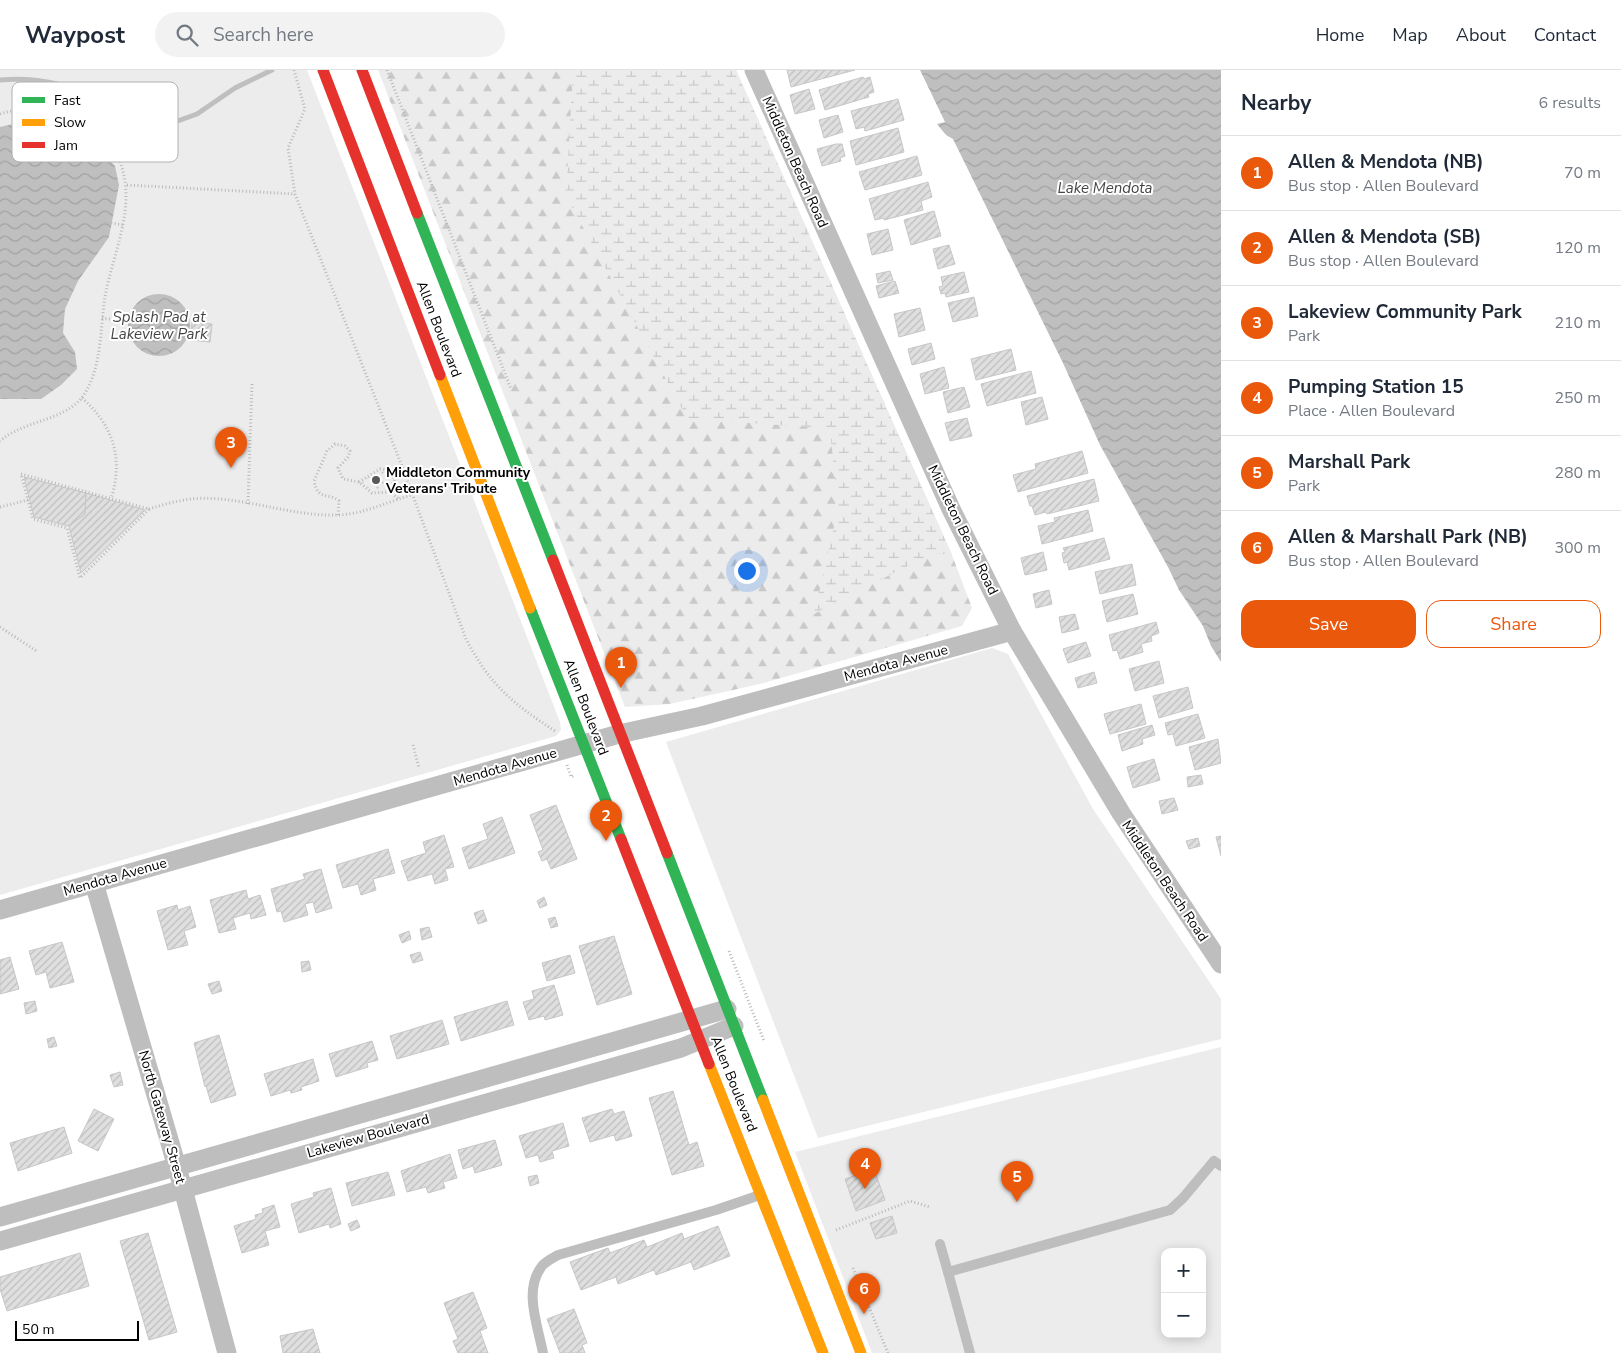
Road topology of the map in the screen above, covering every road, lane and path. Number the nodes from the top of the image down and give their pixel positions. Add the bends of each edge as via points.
1 (294, 70) edge
2 (323, 70) edge
3 (362, 70) edge
4 (754, 70) edge
5 (120, 162) edge
6 (127, 185) junction
7 (295, 194) junction
8 (94, 220) dead end
9 (123, 225) junction
10 (102, 318) junction
11 (128, 322) dead end
12 (252, 384) dead end
13 (82, 398) junction
14 (0, 441) edge
15 (359, 482) junction
16 (390, 492) junction
17 (412, 495) junction
18 (111, 499) junction
19 (400, 499) junction
20 (28, 500) junction
21 (248, 504) junction
22 (0, 507) edge
23 (149, 509) junction
24 (338, 515) junction
25 (0, 627) edge
26 (1012, 631) junction
27 (38, 652) dead end
28 (557, 732) dead end
29 (619, 734) junction
30 (413, 744) dead end
31 (584, 744) junction
32 (419, 768) dead end
33 (569, 772) dead end
34 (571, 777) dead end
35 (94, 883) junction
36 (0, 910) edge
37 (1221, 964) edge
38 (730, 1017) junction
39 (693, 1020) junction
40 (701, 1041) junction
41 (1221, 1166) edge
42 (177, 1167) junction
43 (182, 1189) junction
44 (761, 1194) junction
45 (930, 1207) dead end
46 (0, 1217) edge
47 (836, 1230) dead end
48 (0, 1241) edge
49 (940, 1244) dead end
50 (948, 1272) junction
51 (227, 1353) edge
52 (543, 1353) edge
53 (823, 1353) edge
54 (861, 1353) edge
55 (970, 1353) edge

1 - 7 path via 305,109 288,148
2 - 31 main road, Allen Boulevard
3 - 29 main road, Allen Boulevard
4 - 26 street, Middleton Beach Road via 951,509
5 - 6 path
6 - 7 path
6 - 9 path
7 - 17 path
8 - 9 path
9 - 10 path
10 - 11 path
10 - 13 path via 96,365
12 - 21 path
13 - 14 path via 66,410 16,430
13 - 18 path via 102,418 112,443 117,469
15 - 16 path via 372,494
15 - 16 path via 380,469 389,470 395,480
15 - 24 path via 347,481 341,475 339,464 350,453 349,450 340,444 330,447 314,481 318,492 339,501
16 - 19 path
17 - 19 path
17 - 28 path via 476,658 504,695 535,720
18 - 20 path via 21,474
18 - 23 path
19 - 24 path
20 - 22 path
20 - 23 path via 33,519 67,528 80,578
21 - 23 path via 191,499
21 - 24 path
25 - 27 path
26 - 29 street, Mendota Avenue via 702,716
26 - 37 street, Middleton Beach Road via 1120,813
29 - 31 street, Mendota Avenue
29 - 38 main road, Allen Boulevard
30 - 32 path
31 - 35 street, Mendota Avenue
31 - 39 main road, Allen Boulevard
33 - 34 path
35 - 36 street, Mendota Avenue
35 - 42 street, North Gateway Street
38 - 39 street, Lakeview Boulevard
38 - 40 street, Lakeview Boulevard
38 - 54 main road, Allen Boulevard
39 - 40 main road, Allen Boulevard
39 - 42 street, Lakeview Boulevard
40 - 43 street, Lakeview Boulevard
40 - 44 main road, Allen Boulevard
41 - 50 lane via 1214,1161 1170,1210
42 - 43 street, North Gateway Street
42 - 46 street, Lakeview Boulevard
43 - 48 street, Lakeview Boulevard
43 - 51 street, North Gateway Street
44 - 52 lane via 716,1210 558,1254 543,1264 533,1281 532,1292
44 - 53 main road, Allen Boulevard
45 - 47 path via 910,1201
49 - 50 lane
50 - 55 lane

